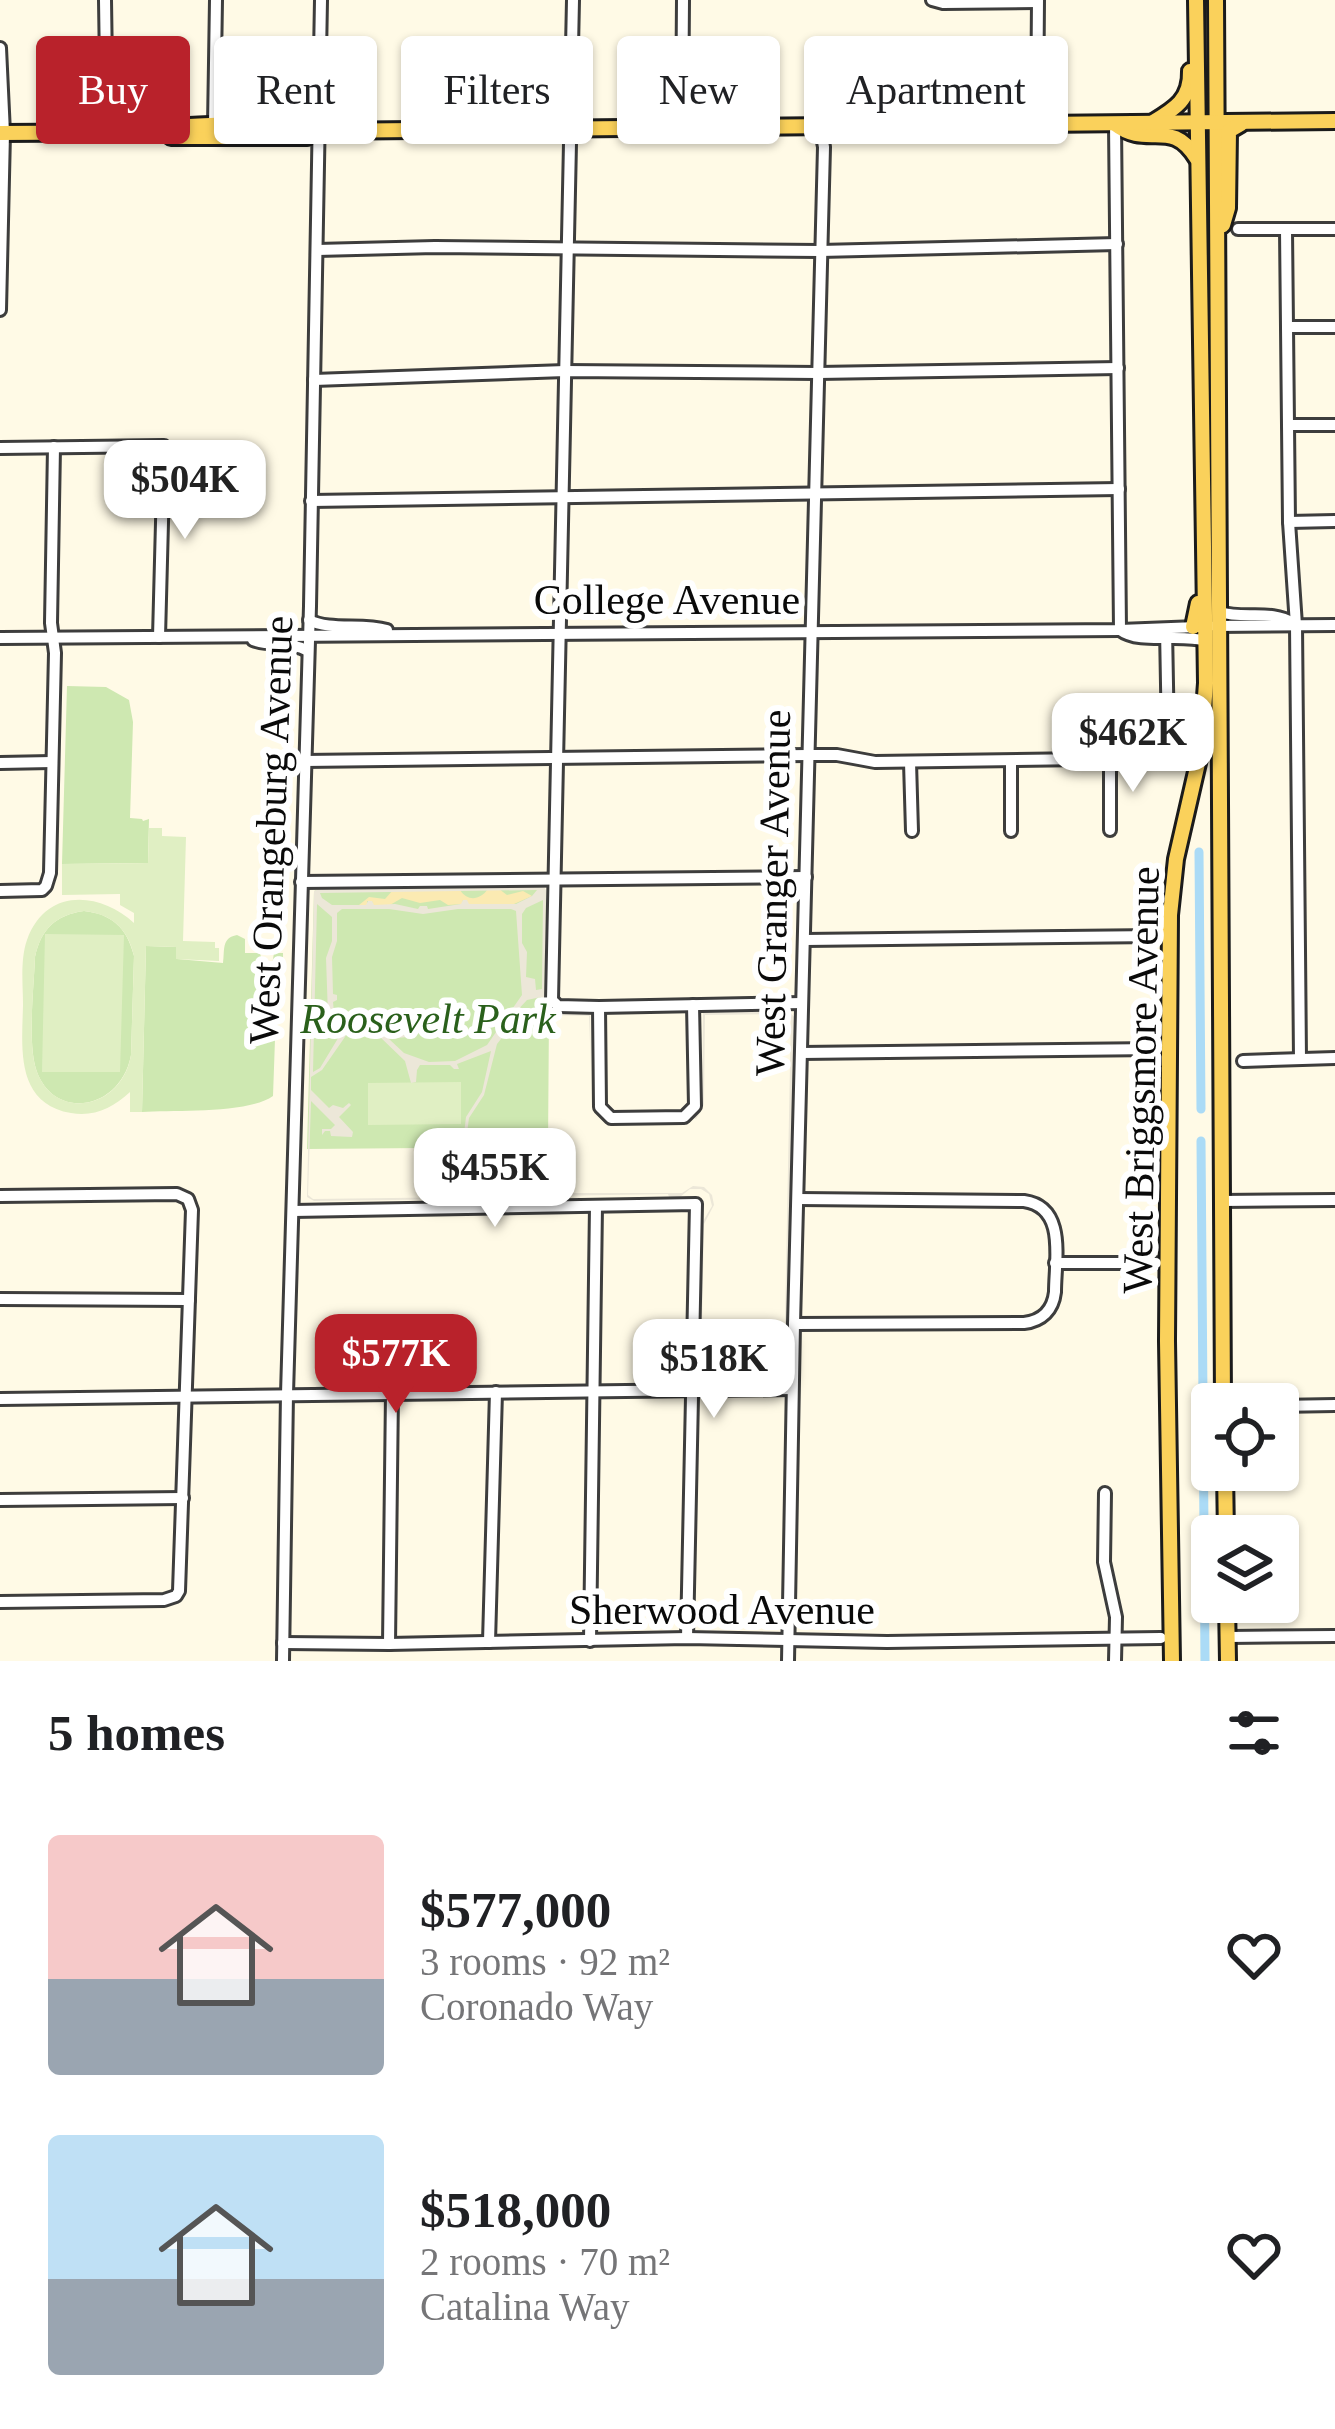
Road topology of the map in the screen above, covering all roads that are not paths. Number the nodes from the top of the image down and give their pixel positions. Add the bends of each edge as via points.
1 (105, 0) edge
2 (216, 0) edge
3 (321, 0) edge
4 (573, 0) edge
5 (683, 0) edge
6 (932, 0) edge
7 (1193, 0) edge
8 (1216, 0) edge
9 (1037, 1) edge
10 (106, 36) edge
11 (215, 36) edge
12 (320, 36) edge
13 (572, 36) edge
14 (683, 36) edge
15 (1037, 36) edge
16 (0, 48) edge
17 (1335, 121) edge
18 (1218, 122) junction
19 (1250, 122) junction
20 (1068, 123) edge
21 (1150, 123) junction
22 (1199, 123) junction
23 (1115, 124) junction
24 (214, 126) edge
25 (190, 127) edge
26 (2, 133) edge
27 (36, 133) edge
28 (319, 144) edge
29 (571, 144) edge
30 (823, 144) edge
31 (1200, 164) junction
32 (1335, 229) edge
33 (1238, 230) dead end
34 (1286, 230) junction
35 (1218, 242) junction
36 (1117, 244) junction
37 (568, 249) junction
38 (317, 250) junction
39 (820, 251) junction
40 (0, 310) edge
41 (1335, 326) edge
42 (1287, 327) junction
43 (1118, 368) junction
44 (566, 371) junction
45 (818, 373) junction
46 (314, 380) junction
47 (1288, 425) junction
48 (1335, 425) edge
49 (54, 447) junction
50 (0, 448) edge
51 (1119, 489) junction
52 (814, 496) junction
53 (562, 497) junction
54 (311, 500) junction
55 (1335, 521) edge
56 (1289, 522) junction
57 (1294, 606) junction
58 (1282, 615) junction
59 (309, 620) junction
60 (1296, 625) junction
61 (1335, 625) edge
62 (1209, 627) junction
63 (1120, 630) junction
64 (811, 631) junction
65 (559, 632) junction
66 (1166, 633) junction
67 (404, 634) junction
68 (242, 636) junction
69 (308, 636) junction
70 (159, 637) junction
71 (0, 638) edge
72 (55, 638) junction
73 (308, 651) junction
74 (808, 755) junction
75 (556, 758) junction
76 (304, 760) junction
77 (1110, 760) junction
78 (1011, 761) junction
79 (52, 762) junction
80 (910, 762) junction
81 (0, 763) edge
82 (1110, 830) dead end
83 (912, 831) dead end
84 (1011, 831) dead end
85 (806, 877) junction
86 (554, 881) junction
87 (302, 882) junction
88 (0, 891) edge
89 (1156, 936) dead end
90 (805, 940) junction
91 (802, 1004) junction
92 (693, 1005) junction
93 (599, 1007) junction
94 (1157, 1049) dead end
95 (801, 1053) junction
96 (1335, 1058) edge
97 (1300, 1059) junction
98 (1243, 1061) dead end
99 (0, 1196) edge
100 (798, 1199) junction
101 (1335, 1200) edge
102 (1221, 1201) junction
103 (596, 1206) junction
104 (293, 1211) junction
105 (1055, 1263) junction
106 (1156, 1263) dead end
107 (0, 1299) edge
108 (189, 1300) junction
109 (794, 1324) junction
110 (1223, 1383) edge
111 (692, 1388) junction
112 (593, 1389) junction
113 (793, 1389) junction
114 (496, 1392) junction
115 (392, 1393) junction
116 (286, 1394) junction
117 (188, 1396) junction
118 (0, 1399) edge
119 (1335, 1405) edge
120 (1299, 1406) edge
121 (1105, 1493) dead end
122 (183, 1498) junction
123 (0, 1500) edge
124 (0, 1602) edge
125 (1228, 1623) edge
126 (1335, 1636) edge
127 (1228, 1637) junction
128 (687, 1638) junction
129 (1115, 1638) junction
130 (1161, 1638) dead end
131 (789, 1639) junction
132 (590, 1641) junction
133 (284, 1642) junction
134 (489, 1642) junction
135 (887, 1642) junction
136 (388, 1644) junction
137 (283, 1661) edge
138 (788, 1661) edge
139 (887, 1661) edge
140 (1114, 1661) edge
141 (1172, 1661) edge
142 (1228, 1661) edge

1 - 10 street
2 - 11 street
3 - 12 street, West Orangeburg Avenue
4 - 13 street
5 - 14 street
6 - 9 street
7 - 21 main road via 1188,90
7 - 22 main road, West Briggsmore Avenue
8 - 18 main road, West Briggsmore Avenue
9 - 15 street
16 - 26 street
17 - 19 main road
18 - 19 main road
18 - 22 main road
18 - 35 main road, West Briggsmore Avenue
19 - 35 main road via 1228,130 1228,208
20 - 23 main road
21 - 22 main road
21 - 23 main road
22 - 31 main road, West Briggsmore Avenue
23 - 31 main road via 1130,135 1181,138
23 - 36 street
24 - 25 main road
26 - 27 main road
26 - 40 street
28 - 38 street, West Orangeburg Avenue
29 - 37 street
30 - 39 street, West Granger Avenue
31 - 62 main road, West Briggsmore Avenue
32 - 34 street
33 - 34 street
34 - 42 street
35 - 62 main road, West Briggsmore Avenue
36 - 39 street
36 - 43 street
37 - 38 street
37 - 39 street
37 - 44 street
38 - 46 street, West Orangeburg Avenue
39 - 45 street, West Granger Avenue
41 - 42 street
42 - 47 street
43 - 45 street
43 - 51 street
44 - 45 street
44 - 46 street
44 - 53 street
45 - 52 street, West Granger Avenue
46 - 54 street, West Orangeburg Avenue
47 - 48 street
47 - 56 street
49 - 50 street
49 - 70 street via 164,446
49 - 72 street
51 - 52 street
51 - 63 street
52 - 53 street
52 - 64 street, West Granger Avenue
53 - 54 street
53 - 65 street
54 - 59 street, West Orangeburg Avenue
55 - 56 street
56 - 57 street
57 - 58 street
57 - 60 street
58 - 60 street
58 - 62 street via 1230,615
59 - 67 street
59 - 69 street, West Orangeburg Avenue
60 - 61 street
60 - 62 street
60 - 97 street
62 - 66 street
62 - 66 street via 1190,637
62 - 102 main road, West Briggsmore Avenue
62 - 141 main road, West Briggsmore Avenue via 1204,735 1170,915
63 - 64 street, College Avenue
63 - 66 street, College Avenue via 1129,637
64 - 65 street, College Avenue
64 - 74 street, West Granger Avenue
65 - 67 street, College Avenue
65 - 75 street
66 - 77 street via 1166,749 1160,757
67 - 69 street, College Avenue
68 - 69 street, College Avenue
68 - 70 street, College Avenue
68 - 73 street
69 - 73 street, West Orangeburg Avenue
70 - 72 street, College Avenue
71 - 72 street, College Avenue
72 - 79 street
73 - 76 street, West Orangeburg Avenue
74 - 75 street
74 - 80 street
74 - 85 street, West Granger Avenue
75 - 76 street
75 - 86 street
76 - 87 street, West Orangeburg Avenue
77 - 78 street
77 - 82 street
78 - 80 street
78 - 84 street
79 - 81 street
79 - 88 street via 49,881 42,890
80 - 83 street
85 - 86 street
85 - 90 street, West Granger Avenue
86 - 87 street
86 - 93 street via 553,1004
87 - 104 street, West Orangeburg Avenue
89 - 90 street
90 - 91 street, West Granger Avenue
91 - 92 street
91 - 95 street, West Granger Avenue
92 - 93 street
92 - 93 street via 695,1106 684,1118 605,1116
94 - 95 street
95 - 100 street, West Granger Avenue
96 - 97 street
97 - 98 street
99 - 108 street via 188,1198
100 - 105 street via 1032,1202 1053,1219
100 - 109 street, West Granger Avenue
101 - 102 street
102 - 110 main road, West Briggsmore Avenue
103 - 104 street
103 - 111 street via 696,1204
103 - 112 street
104 - 116 street, West Orangeburg Avenue
105 - 106 street
105 - 109 street via 1053,1303 1031,1322
107 - 108 street
108 - 117 street
109 - 113 street, West Granger Avenue
111 - 112 street
111 - 113 street
111 - 128 street
112 - 114 street
112 - 132 street
113 - 131 street, West Granger Avenue
114 - 115 street
114 - 134 street
115 - 116 street
115 - 136 street
116 - 117 street
116 - 133 street, West Orangeburg Avenue
117 - 118 street
117 - 122 street
119 - 120 street
121 - 129 street via 1104,1568
122 - 123 street
122 - 124 street via 176,1596
125 - 127 main road
126 - 127 street
127 - 142 main road
128 - 131 street, Sherwood Avenue
128 - 132 street, Sherwood Avenue
129 - 130 street, Sherwood Avenue
129 - 135 street, Sherwood Avenue
129 - 140 street
131 - 135 street, Sherwood Avenue
131 - 138 street, West Granger Avenue
132 - 134 street, Sherwood Avenue
133 - 136 street, Sherwood Avenue
133 - 137 street, West Orangeburg Avenue
134 - 136 street, Sherwood Avenue
135 - 139 street

